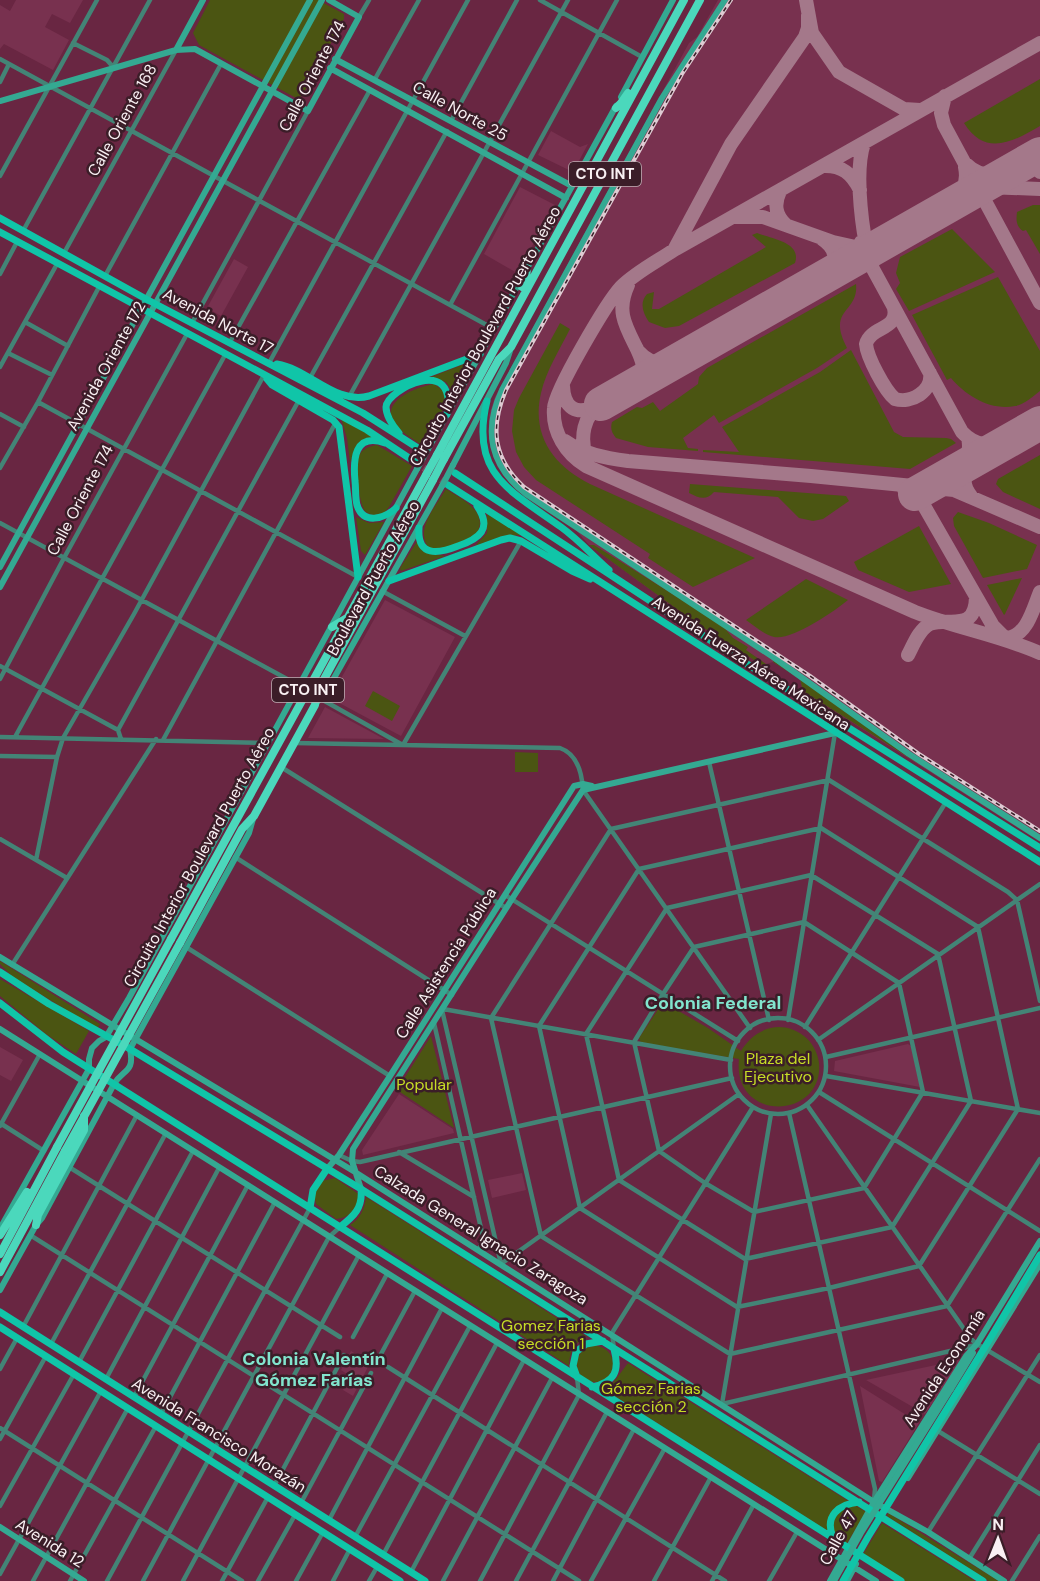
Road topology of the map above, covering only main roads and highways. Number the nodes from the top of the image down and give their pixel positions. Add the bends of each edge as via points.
1 (203, 0) edge
2 (310, 0) edge
3 (322, 0) edge
4 (329, 0) edge
5 (673, 0) edge
6 (684, 0) edge
7 (700, 0) edge
8 (725, 0) edge
9 (176, 50) junction
10 (335, 59) junction
11 (330, 68) junction
12 (639, 83) junction
13 (263, 87) junction
14 (273, 92) junction
15 (0, 101) edge
16 (616, 108) junction
17 (572, 186) junction
18 (566, 198) junction
19 (0, 219) edge
20 (0, 232) edge
21 (527, 268) junction
22 (146, 299) junction
23 (156, 303) junction
24 (140, 309) junction
25 (150, 314) junction
26 (513, 314) junction
27 (511, 347) junction
28 (480, 354) junction
29 (269, 363) junction
30 (264, 375) junction
31 (487, 401) junction
32 (447, 414) junction
33 (402, 437) junction
34 (392, 447) junction
35 (424, 450) junction
36 (440, 457) junction
37 (416, 466) junction
38 (454, 469) junction
39 (429, 478) junction
40 (445, 485) junction
41 (476, 504) junction
42 (396, 508) junction
43 (419, 528) junction
44 (0, 567) edge
45 (358, 577) junction
46 (389, 581) junction
47 (0, 587) edge
48 (609, 588) junction
49 (637, 592) junction
50 (348, 618) junction
51 (332, 627) junction
52 (318, 702) junction
53 (835, 733) junction
54 (250, 777) junction
55 (251, 793) junction
56 (254, 816) junction
57 (1040, 838) edge
58 (1040, 848) edge
59 (1040, 862) edge
60 (509, 897) junction
61 (179, 943) junction
62 (0, 957) edge
63 (0, 970) edge
64 (129, 998) junction
65 (0, 1004) edge
66 (152, 1009) junction
67 (113, 1026) junction
68 (0, 1029) edge
69 (106, 1037) junction
70 (135, 1039) junction
71 (130, 1049) junction
72 (89, 1069) junction
73 (83, 1081) junction
74 (114, 1084) junction
75 (107, 1096) junction
76 (84, 1116) junction
77 (61, 1149) junction
78 (337, 1158) junction
79 (327, 1169) junction
80 (355, 1172) junction
81 (40, 1179) junction
82 (361, 1190) junction
83 (310, 1208) junction
84 (3, 1216) edge
85 (36, 1225) junction
86 (340, 1227) junction
87 (0, 1233) edge
88 (1040, 1241) edge
89 (0, 1254) edge
90 (1040, 1255) edge
91 (1040, 1264) edge
92 (0, 1272) edge
93 (0, 1290) edge
94 (0, 1312) edge
95 (0, 1327) edge
96 (603, 1341) junction
97 (977, 1344) junction
98 (614, 1349) junction
99 (577, 1377) junction
100 (592, 1386) junction
101 (887, 1482) junction
102 (901, 1490) junction
103 (859, 1502) junction
104 (874, 1502) junction
105 (889, 1508) junction
106 (870, 1509) junction
107 (883, 1518) junction
108 (0, 1528) edge
109 (834, 1538) junction
110 (848, 1548) junction
111 (861, 1556) junction
112 (841, 1560) junction
113 (855, 1567) junction
114 (832, 1580) edge
115 (84, 1581) edge
116 (400, 1581) edge
117 (425, 1581) edge
118 (845, 1581) edge
119 (876, 1581) edge
120 (901, 1581) edge
121 (983, 1581) edge
122 (1004, 1581) edge

1 - 9 main road, Calle Oriente 168
2 - 13 main road, Avenida Oriente 172
3 - 14 main road, Avenida Oriente 172
4 - 10 main road, Calle Oriente 174 via 359,17
5 - 16 main road, Boulevard Puerto Aéreo / CTO INT
6 - 12 highway, Circuito Interior Boulevard Puerto Aéreo / CTO INT
7 - 27 highway, Boulevard Puerto Aéreo / CTO INT
8 - 57 main road via 680,68 624,166 497,400 492,415 494,450 504,471 538,502
9 - 13 main road via 195,49
9 - 15 main road
10 - 11 main road, Calle Oriente 174
10 - 17 main road, Calle Norte 25
11 - 14 main road, Calle Oriente 174 via 308,111
11 - 18 main road, Calle Norte 25
12 - 16 highway
12 - 26 highway, Circuito Interior Boulevard Puerto Aéreo / CTO INT
13 - 14 main road
13 - 22 main road, Avenida Oriente 172
14 - 23 main road, Avenida Oriente 172
16 - 17 main road, Boulevard Puerto Aéreo / CTO INT
17 - 18 main road, Boulevard Puerto Aéreo / CTO INT
18 - 21 main road, Boulevard Puerto Aéreo / CTO INT
19 - 22 main road, Avenida Norte 17
20 - 24 main road, Avenida Norte 17
21 - 26 highway
21 - 28 main road, Boulevard Puerto Aéreo / CTO INT
22 - 23 main road, Avenida Norte 17
22 - 24 main road, Avenida Oriente 172
23 - 25 main road, Avenida Oriente 172
23 - 29 main road, Avenida Norte 17
24 - 25 main road, Avenida Norte 17
24 - 44 main road, Avenida Oriente 172
25 - 30 main road, Avenida Norte 17
25 - 47 main road, Avenida Oriente 172
26 - 36 highway, Circuito Interior Boulevard Puerto Aéreo / CTO INT
27 - 31 main road, Boulevard Puerto Aéreo / CTO INT
27 - 36 highway, Circuito Interior Boulevard Puerto Aéreo / CTO INT via 499,359
28 - 29 main road via 369,396 349,397 284,365
28 - 32 main road, Boulevard Puerto Aéreo / CTO INT
29 - 33 main road, Avenida Norte 17
30 - 34 main road, Avenida Norte 17
30 - 45 main road via 272,385 336,422 341,432
31 - 38 main road, Boulevard Puerto Aéreo / CTO INT
31 - 49 main road via 484,447 499,479
32 - 33 main road via 448,395 440,382 427,380 401,390 386,407 390,421
32 - 35 main road, Boulevard Puerto Aéreo / CTO INT
33 - 35 main road, Avenida Norte 17
34 - 37 main road, Avenida Norte 17
34 - 42 main road via 376,441 366,443 357,450 353,461 361,512 379,519
35 - 37 main road, Boulevard Puerto Aéreo / CTO INT, bridge
36 - 39 highway, Circuito Interior Boulevard Puerto Aéreo / CTO INT, bridge
37 - 42 main road, Boulevard Puerto Aéreo / CTO INT
38 - 40 main road, Boulevard Puerto Aéreo / CTO INT, bridge
38 - 49 main road, Avenida Fuerza Aérea Mexicana
39 - 50 highway, Circuito Interior Boulevard Puerto Aéreo / CTO INT
39 - 52 highway, Circuito Interior Boulevard Puerto Aéreo / CTO INT via 318,690
40 - 41 main road, Avenida Fuerza Aérea Mexicana
40 - 43 main road, Boulevard Puerto Aéreo / CTO INT
41 - 43 main road via 483,516 483,526 471,542 433,552 421,542
41 - 48 main road, Avenida Fuerza Aérea Mexicana
42 - 45 main road, Boulevard Puerto Aéreo / CTO INT
43 - 46 main road, Boulevard Puerto Aéreo / CTO INT
45 - 51 main road, Boulevard Puerto Aéreo / CTO INT
46 - 48 main road via 510,538
46 - 52 main road, Boulevard Puerto Aéreo / CTO INT
48 - 53 main road, Avenida Fuerza Aérea Mexicana
49 - 58 main road, Avenida Fuerza Aérea Mexicana
50 - 51 highway
50 - 55 highway, Circuito Interior Boulevard Puerto Aéreo / CTO INT
51 - 54 main road, Boulevard Puerto Aéreo / CTO INT
52 - 56 highway, Boulevard Puerto Aéreo / CTO INT
53 - 59 main road, Avenida Fuerza Aérea Mexicana
53 - 60 main road, Calle Asistencia Pública via 583,787
54 - 55 highway
54 - 64 main road, Boulevard Puerto Aéreo / CTO INT
55 - 61 highway, Circuito Interior Boulevard Puerto Aéreo / CTO INT
56 - 61 highway, Circuito Interior Boulevard Puerto Aéreo / CTO INT via 242,829
56 - 61 main road, Boulevard Puerto Aéreo / CTO INT via 235,857
60 - 78 main road, Calle Asistencia Pública via 499,904
60 - 80 main road, Calle Asistencia Pública via 506,908 353,1149
61 - 66 main road, Boulevard Puerto Aéreo / CTO INT
61 - 76 highway, Circuito Interior Boulevard Puerto Aéreo / CTO INT, bridge
61 - 77 highway, Circuito Interior Boulevard Puerto Aéreo / CTO INT, bridge
62 - 67 main road, Calzada General Ignacio Zaragoza
63 - 69 main road, Calzada General Ignacio Zaragoza
64 - 66 main road via 136,1008
64 - 67 main road, Boulevard Puerto Aéreo / CTO INT
65 - 72 main road
66 - 70 main road, Boulevard Puerto Aéreo / CTO INT
67 - 69 main road, Boulevard Puerto Aéreo / CTO INT
67 - 70 main road, Calzada General Ignacio Zaragoza
68 - 73 main road
69 - 71 main road, Calzada General Ignacio Zaragoza
69 - 72 main road, Boulevard Puerto Aéreo / CTO INT via 92,1048
70 - 71 main road, Boulevard Puerto Aéreo / CTO INT
70 - 78 main road, Calzada General Ignacio Zaragoza
71 - 74 main road, Boulevard Puerto Aéreo / CTO INT via 128,1070
71 - 79 main road, Calzada General Ignacio Zaragoza
72 - 73 main road, Boulevard Puerto Aéreo / CTO INT
72 - 74 main road
73 - 75 main road
73 - 84 main road, Boulevard Puerto Aéreo / CTO INT
74 - 75 main road, Boulevard Puerto Aéreo / CTO INT
74 - 83 main road
75 - 85 main road, Boulevard Puerto Aéreo / CTO INT
75 - 112 main road
76 - 77 highway, Circuito Interior Boulevard Puerto Aéreo / CTO INT, bridge
76 - 85 highway via 84,1130
77 - 81 highway, Circuito Interior Boulevard Puerto Aéreo / CTO INT
77 - 92 highway, Circuito Interior Boulevard Puerto Aéreo / CTO INT
78 - 79 main road, Calle Asistencia Pública
78 - 80 main road, Calzada General Ignacio Zaragoza
79 - 82 main road, Calzada General Ignacio Zaragoza
79 - 83 main road via 313,1190
80 - 82 main road
80 - 104 main road, Calzada General Ignacio Zaragoza
81 - 87 highway via 30,1187
81 - 89 highway, Circuito Interior Boulevard Puerto Aéreo / CTO INT
82 - 86 main road via 360,1208
82 - 96 main road, Calzada General Ignacio Zaragoza
83 - 86 main road
84 - 87 main road, Boulevard Puerto Aéreo / CTO INT
85 - 93 main road, Boulevard Puerto Aéreo / CTO INT
86 - 99 main road
88 - 97 main road, Avenida Economía
90 - 118 main road, bridge
91 - 102 main road, Avenida Economía
94 - 117 main road, Avenida Francisco Morazán
95 - 116 main road, Avenida Francisco Morazán
96 - 98 main road, Calzada General Ignacio Zaragoza
96 - 99 main road via 586,1344 576,1352 573,1366
97 - 101 main road, Avenida Economía
97 - 114 main road, bridge
98 - 100 main road via 614,1375
98 - 103 main road, Calzada General Ignacio Zaragoza
99 - 100 main road
100 - 109 main road
101 - 102 main road via 890,1490
101 - 104 main road, Avenida Economía
102 - 105 main road, Avenida Economía
103 - 106 main road, Calzada General Ignacio Zaragoza
103 - 109 main road via 837,1508 830,1525
104 - 105 main road, Calzada General Ignacio Zaragoza
104 - 106 main road, Avenida Economía
105 - 107 main road, Avenida Economía
105 - 122 main road, Calzada General Ignacio Zaragoza
106 - 107 main road, Calzada General Ignacio Zaragoza
106 - 110 main road, Calle 47
107 - 111 main road, Calle 47
107 - 121 main road, Calzada General Ignacio Zaragoza
108 - 115 main road, Avenida 12
109 - 110 main road
110 - 111 main road
110 - 112 main road, Calle 47
111 - 113 main road, Calle 47
111 - 120 main road
112 - 113 main road
112 - 114 main road, Calle 47
113 - 118 main road, Calle 47
113 - 119 main road
114 - 118 main road via 839,1576

